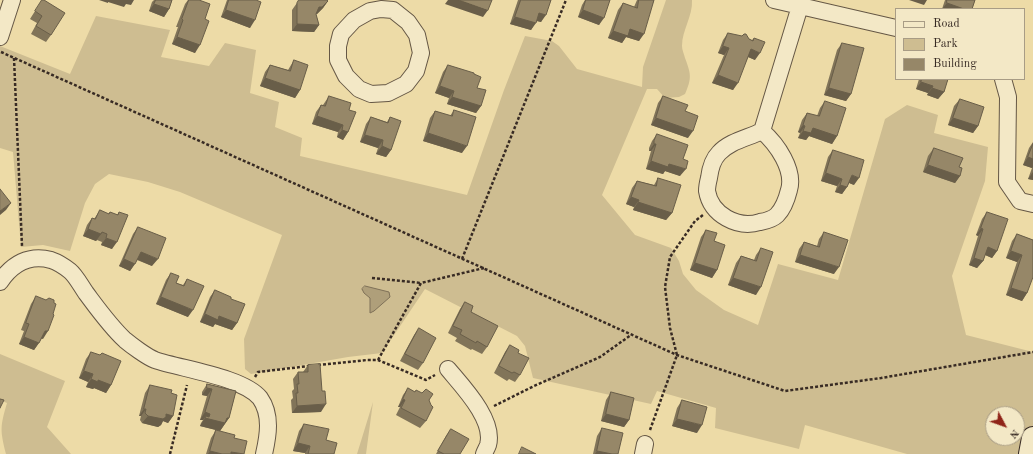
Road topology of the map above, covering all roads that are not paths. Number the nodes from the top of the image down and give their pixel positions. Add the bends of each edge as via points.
1 (12, 0) edge
2 (774, 0) edge
3 (395, 5) edge
4 (800, 6) junction
5 (895, 28) edge
6 (0, 37) edge
7 (1003, 80) edge
8 (762, 131) junction
9 (1033, 204) edge
10 (0, 282) edge
11 (448, 369) road end
12 (1033, 438) edge
13 (264, 454) edge
14 (484, 454) edge
15 (1030, 454) edge

1 - 6 street
2 - 4 street
3 - 3 street via 370,10 354,20 341,34 338,60 346,76 359,89 371,94 388,93 406,84 416,71 421,53 417,35
4 - 5 street
4 - 8 street
7 - 9 street via 1008,97 1007,182 1020,201
8 - 8 street via 736,142 719,153 710,170 707,189 710,200 726,218 738,224 752,225 777,215 790,188 790,174 775,144
10 - 13 street via 8,271 23,260 52,260 70,271 100,312 126,341 154,360 240,384 260,398 268,418
11 - 14 street via 477,403 489,431
12 - 15 main road

